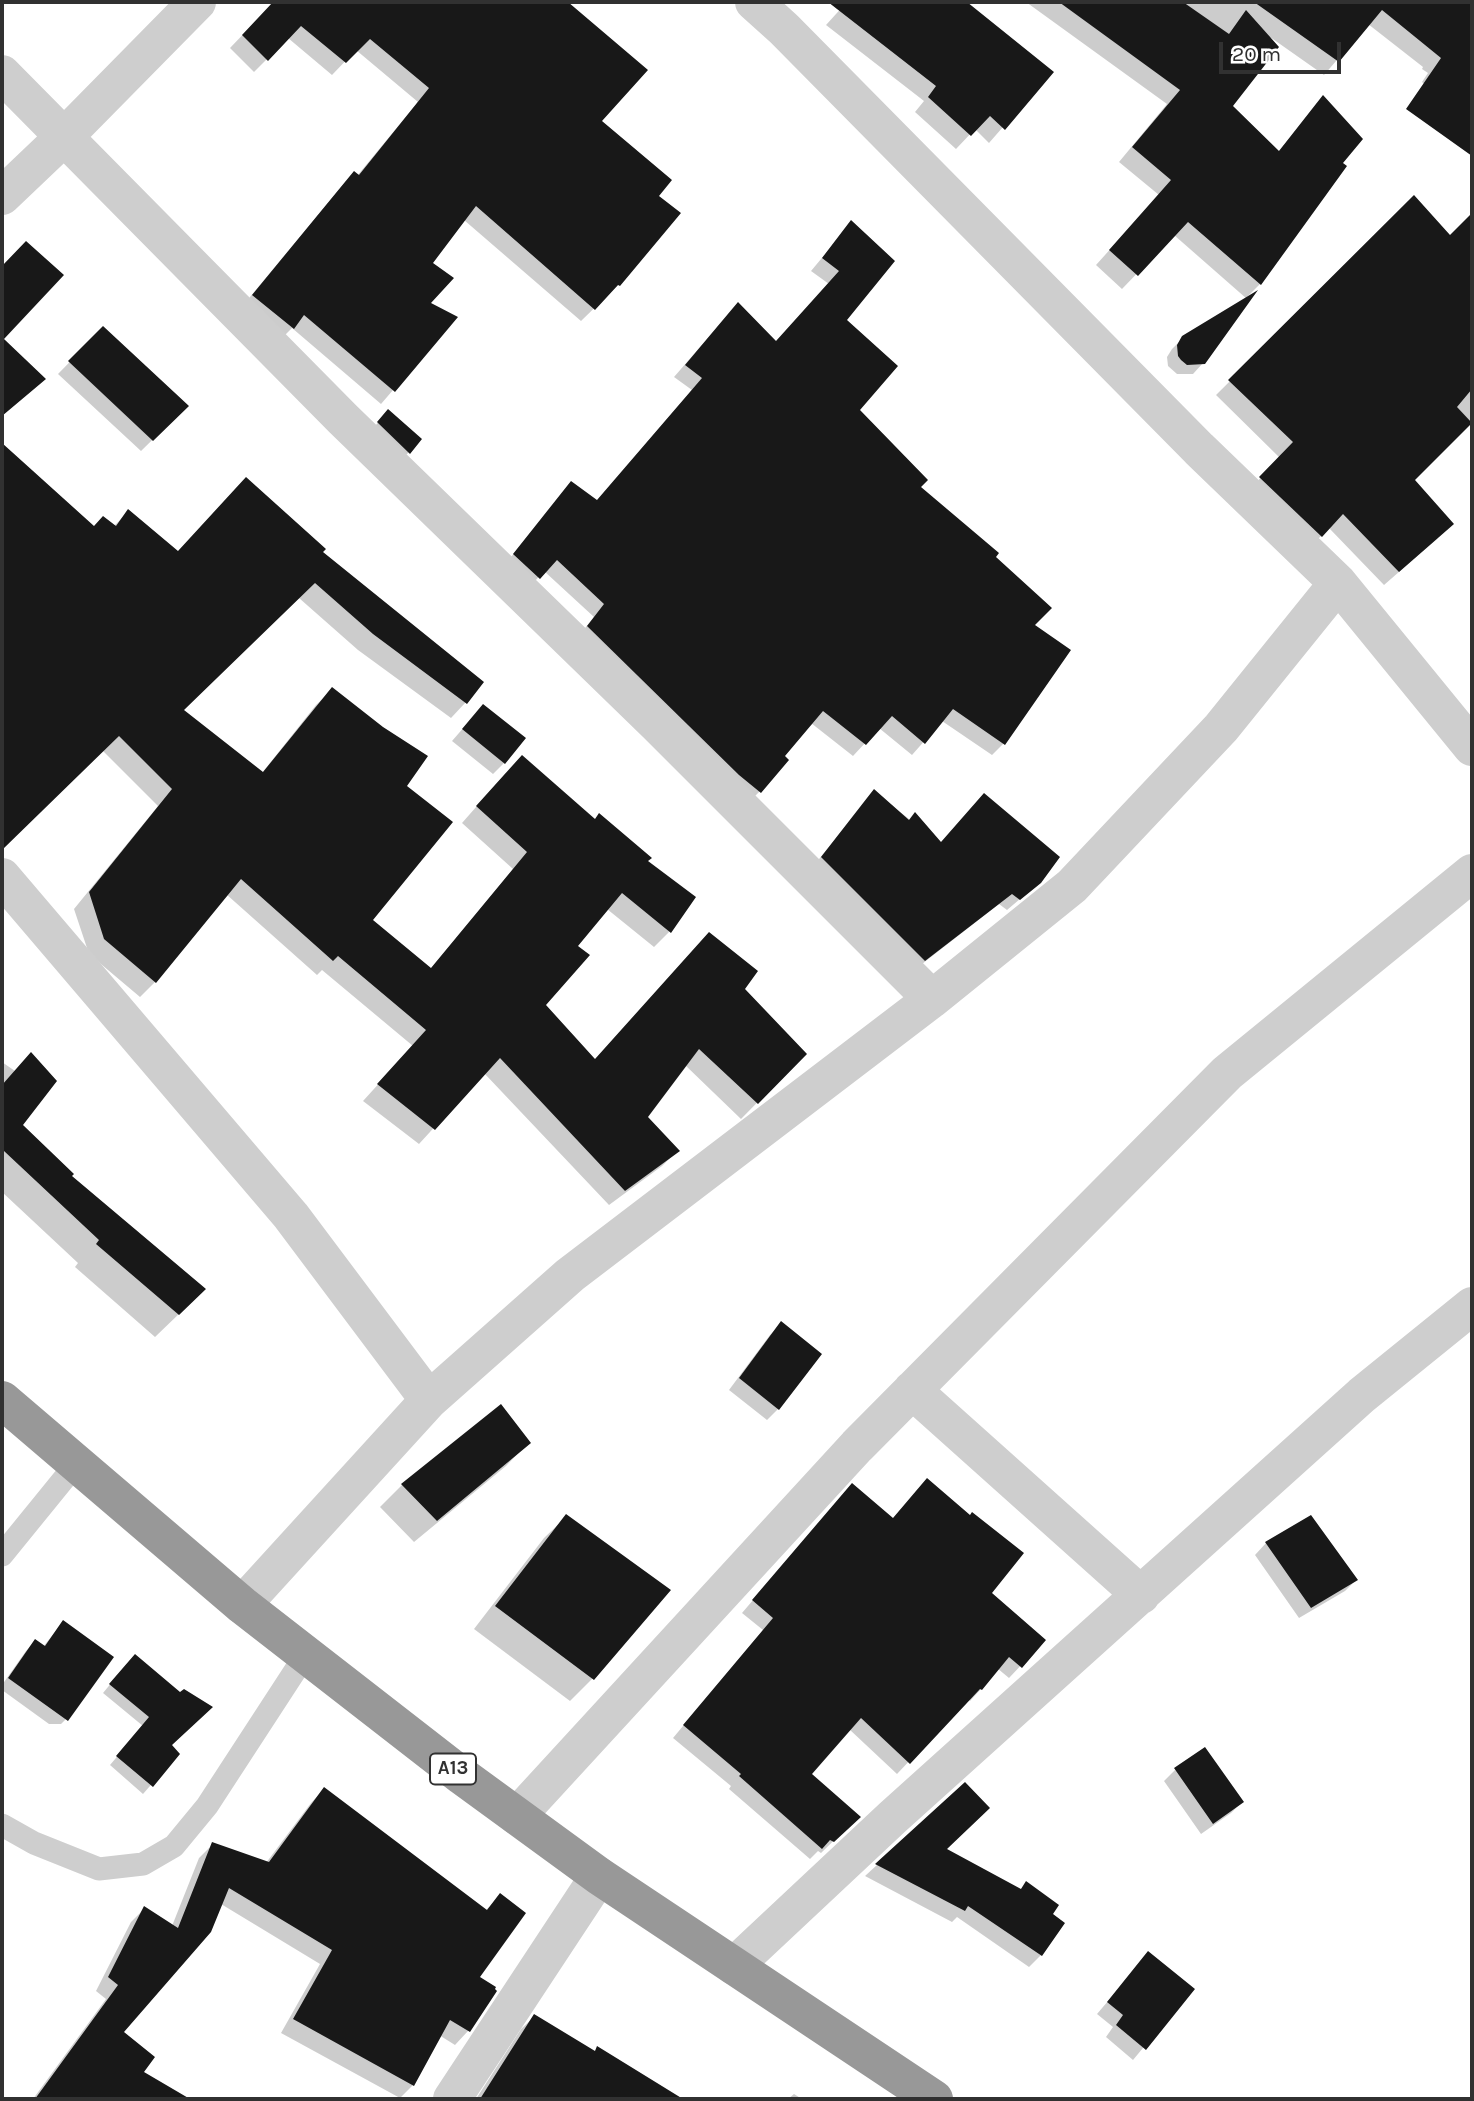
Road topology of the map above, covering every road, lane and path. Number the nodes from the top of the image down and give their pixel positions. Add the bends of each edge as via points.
1 (197, 2) edge
2 (754, 2) edge
3 (2, 74) edge
4 (64, 136) junction
5 (2, 195) edge
6 (1338, 583) junction
7 (1472, 747) edge
8 (1472, 873) edge
9 (2, 877) edge
10 (932, 999) junction
11 (1472, 1307) edge
12 (912, 1390) junction
13 (2, 1400) edge
14 (429, 1400) junction
15 (76, 1464) junction
16 (2, 1555) edge
17 (1141, 1595) junction
18 (242, 1605) junction
19 (306, 1654) junction
20 (517, 1816) junction
21 (2, 1825) edge
22 (599, 1877) junction
23 (734, 1966) junction
24 (921, 2095) edge
25 (452, 2099) edge

1 - 4 street
2 - 6 street
3 - 4 street
4 - 5 street
4 - 10 street via 343,419 666,732
6 - 7 street
6 - 10 street via 1221,728 1072,886
8 - 12 street via 1227,1073
9 - 14 street via 291,1216
10 - 14 street via 570,1275
11 - 17 street via 1362,1395
12 - 17 street
12 - 20 street
13 - 15 highway, A13
14 - 18 street
15 - 16 lane
15 - 18 highway, A13
17 - 23 street
18 - 19 highway, A13
19 - 20 highway, A13
19 - 21 lane via 207,1806 174,1846 143,1864 99,1869
20 - 22 highway, A13
22 - 23 highway, A13
22 - 25 street
23 - 24 highway, A13

